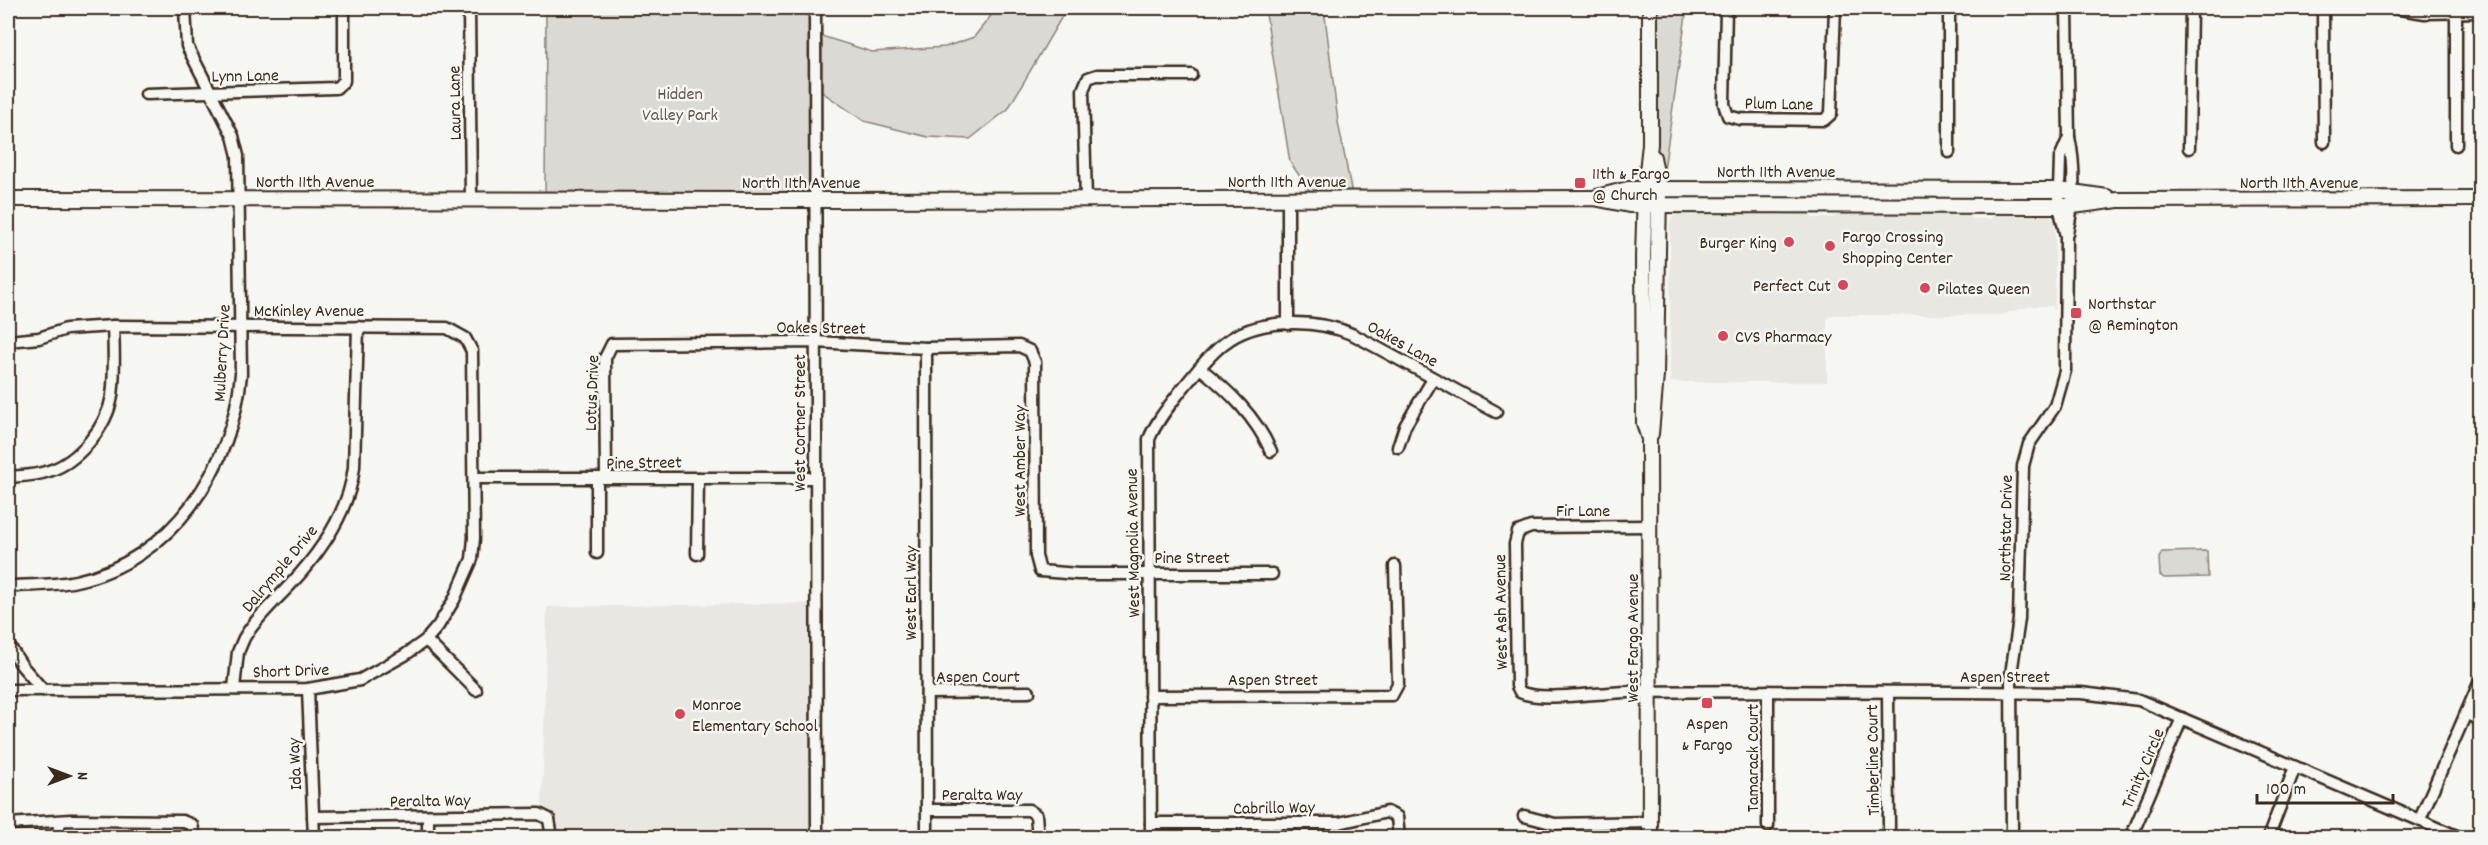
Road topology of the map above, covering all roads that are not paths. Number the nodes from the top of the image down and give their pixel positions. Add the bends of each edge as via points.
1 (185, 8) edge
2 (344, 8) edge
3 (469, 8) edge
4 (815, 8) edge
5 (1650, 8) edge
6 (1726, 8) edge
7 (1835, 8) edge
8 (1949, 8) edge
9 (2067, 8) edge
10 (2191, 8) edge
11 (2323, 8) edge
12 (2393, 8) edge
13 (2456, 10) edge
14 (2481, 12) edge
15 (1191, 75) dead end
16 (210, 92) junction
17 (146, 94) dead end
18 (2324, 142) dead end
19 (1650, 144) junction
20 (2456, 145) dead end
21 (2189, 148) dead end
22 (1949, 152) dead end
23 (1922, 188) junction
24 (1645, 190) junction
25 (1659, 190) junction
26 (2066, 190) junction
27 (240, 198) junction
28 (1594, 198) junction
29 (8, 199) edge
30 (471, 199) junction
31 (1288, 199) junction
32 (2481, 199) edge
33 (815, 200) junction
34 (1086, 200) junction
35 (2118, 200) junction
36 (1644, 205) junction
37 (1659, 205) junction
38 (1822, 206) junction
39 (2066, 206) junction
40 (1288, 324) junction
41 (113, 326) junction
42 (241, 326) junction
43 (358, 327) junction
44 (465, 338) joint
45 (8, 341) edge
46 (815, 342) junction
47 (610, 345) joint
48 (926, 348) junction
49 (1030, 351) joint
50 (1200, 368) junction
51 (1433, 380) junction
52 (1496, 412) dead end
53 (1649, 439) junction
54 (1398, 447) dead end
55 (1271, 452) dead end
56 (8, 477) edge
57 (698, 477) junction
58 (474, 478) junction
59 (815, 478) junction
60 (602, 479) junction
61 (1650, 526) junction
62 (1518, 532) joint
63 (597, 553) dead end
64 (697, 554) dead end
65 (1395, 566) dead end
66 (1040, 571) joint
67 (1149, 573) junction
68 (1272, 574) dead end
69 (8, 586) edge
70 (426, 640) junction
71 (8, 644) edge
72 (2481, 681) edge
73 (234, 688) junction
74 (308, 689) junction
75 (8, 690) edge
76 (43, 690) junction
77 (476, 690) dead end
78 (1768, 691) junction
79 (1029, 692) dead end
80 (1520, 692) joint
81 (1650, 692) junction
82 (2011, 692) junction
83 (927, 693) junction
84 (1888, 693) junction
85 (1150, 696) junction
86 (2467, 714) junction
87 (2182, 718) junction
88 (2481, 720) edge
89 (2295, 767) junction
90 (928, 810) junction
91 (1524, 816) dead end
92 (313, 817) junction
93 (428, 817) junction
94 (2420, 819) junction
95 (60, 822) junction
96 (1650, 822) junction
97 (8, 824) edge
98 (1151, 824) junction
99 (1768, 826) dead end
100 (1889, 828) dead end
101 (2012, 830) dead end
102 (2134, 830) dead end
103 (57, 837) edge
104 (195, 837) edge
105 (314, 837) edge
106 (428, 837) edge
107 (552, 837) edge
108 (817, 837) edge
109 (927, 837) edge
110 (1038, 837) edge
111 (1151, 837) edge
112 (1399, 837) edge
113 (1650, 837) edge
114 (2268, 837) edge
115 (2461, 837) edge

1 - 16 street, Mulberry Drive via 187,46
2 - 16 street, Lynn Lane via 343,84 331,89
3 - 30 street, Laura Lane
4 - 33 street, West Cortner Street
5 - 19 main road, West Fargo Avenue
6 - 7 street, Plum Lane via 1724,104 1728,116 1824,120 1830,117
8 - 22 street
9 - 26 street, Northstar Drive via 2068,137 2061,158
10 - 21 street
11 - 18 street
12 - 13 street via 2425,13
13 - 14 street
13 - 20 street
15 - 34 street via 1088,78 1083,90
16 - 17 street, Lynn Lane
16 - 27 street, Mulberry Drive via 237,146
19 - 24 main road, West Fargo Avenue
19 - 25 main road, West Fargo Avenue
23 - 25 main road, North 11th Avenue
23 - 26 main road, North 11th Avenue
23 - 38 main road, North 11th Avenue via 1906,194 1841,194
24 - 25 main road, North 11th Avenue
24 - 28 main road, North 11th Avenue via 1628,189
24 - 36 main road, West Fargo Avenue
25 - 37 main road, West Fargo Avenue
26 - 35 main road, North 11th Avenue
26 - 39 street, Northstar Drive
27 - 29 main road, North 11th Avenue
27 - 30 main road, North 11th Avenue
27 - 42 street, Mulberry Drive
28 - 31 main road, North 11th Avenue
28 - 36 main road, North 11th Avenue
30 - 33 main road, North 11th Avenue
31 - 34 main road, North 11th Avenue
31 - 40 street
32 - 35 main road, North 11th Avenue
33 - 34 main road, North 11th Avenue
33 - 46 street, West Cortner Street
35 - 39 main road, North 11th Avenue
36 - 37 main road, North 11th Avenue
36 - 53 main road, West Fargo Avenue via 1644,423
37 - 38 main road, North 11th Avenue
37 - 53 main road, West Fargo Avenue via 1656,375
38 - 39 main road, North 11th Avenue
39 - 82 street, Northstar Drive via 2065,371 2055,406 2030,444 2023,466 2020,608
40 - 50 street, West Magnolia Avenue via 1235,336
40 - 51 street, Oakes Lane via 1340,328
41 - 42 street, McKinley Avenue
41 - 45 street, McKinley Avenue via 66,328 39,338
41 - 56 street via 112,396 99,428 62,466 34,475
42 - 43 street, McKinley Avenue
42 - 69 street, Mulberry Drive via 241,374 234,417 217,464 190,508 145,551 109,570 75,582
43 - 44 street, McKinley Avenue via 447,328
43 - 73 street, Dalrymple Drive via 350,489 321,548 244,638 238,652
44 - 58 street, Short Drive via 472,359
46 - 47 street, Oakes Street
46 - 48 street, Oakes Street
46 - 59 street, West Cortner Street
47 - 60 street, Lotus Drive via 605,358
48 - 49 street, Oakes Street via 1019,346
48 - 83 street, West Earl Way
49 - 66 street, West Amber Way via 1035,362 1036,556
50 - 55 street via 1238,401
50 - 67 street, West Magnolia Avenue via 1149,439
51 - 52 street, Oakes Lane
51 - 54 street via 1405,426
53 - 61 main road, West Fargo Avenue
57 - 59 street, Pine Street
57 - 60 street, Pine Street
57 - 64 street
58 - 60 street, Pine Street
58 - 70 street, Short Drive via 472,559 454,600
59 - 108 street, West Cortner Street
60 - 63 street, Lotus Drive
61 - 62 street, Fir Lane via 1531,527
61 - 81 main road, West Fargo Avenue
62 - 80 street, West Ash Avenue via 1515,544
65 - 85 street, Aspen Street via 1395,692 1386,696
66 - 67 street, Pine Street
67 - 68 street, Pine Street
67 - 85 street, West Magnolia Avenue
70 - 74 street, Short Drive via 374,674 344,684
70 - 77 street
71 - 76 street
72 - 86 street
73 - 74 street, Short Drive
73 - 76 street, Short Drive
74 - 92 street, Ida Way
75 - 76 street, Short Drive
78 - 81 street, Aspen Street
78 - 84 street, Aspen Street
78 - 99 street, Tamarack Court
79 - 83 street, Aspen Court
80 - 81 street, Aspen Street via 1553,696
81 - 96 main road, West Fargo Avenue
82 - 84 street, Aspen Street
82 - 87 street, Aspen Street via 2116,696 2139,700
82 - 101 street, Northstar Drive
83 - 90 street, West Earl Way
84 - 100 street, Timberline Court
85 - 98 street, West Magnolia Avenue
86 - 88 street
86 - 94 street
87 - 89 street, Aspen Street
87 - 102 street, Trinity Circle
89 - 94 street, Aspen Street
89 - 114 street
90 - 109 street, West Earl Way
90 - 110 street, Peralta Way via 1023,809 1035,812
91 - 96 street via 1555,824
92 - 93 street, Peralta Way
92 - 105 street, Ida Way
93 - 106 street
93 - 107 street, Peralta Way via 539,814 551,824
94 - 115 street, Aspen Street
95 - 97 street
95 - 103 street
95 - 104 street via 182,821 192,825
96 - 113 main road, West Fargo Avenue
98 - 111 street, West Magnolia Avenue
98 - 112 street, Cabrillo Way via 1339,822 1380,813 1396,814

